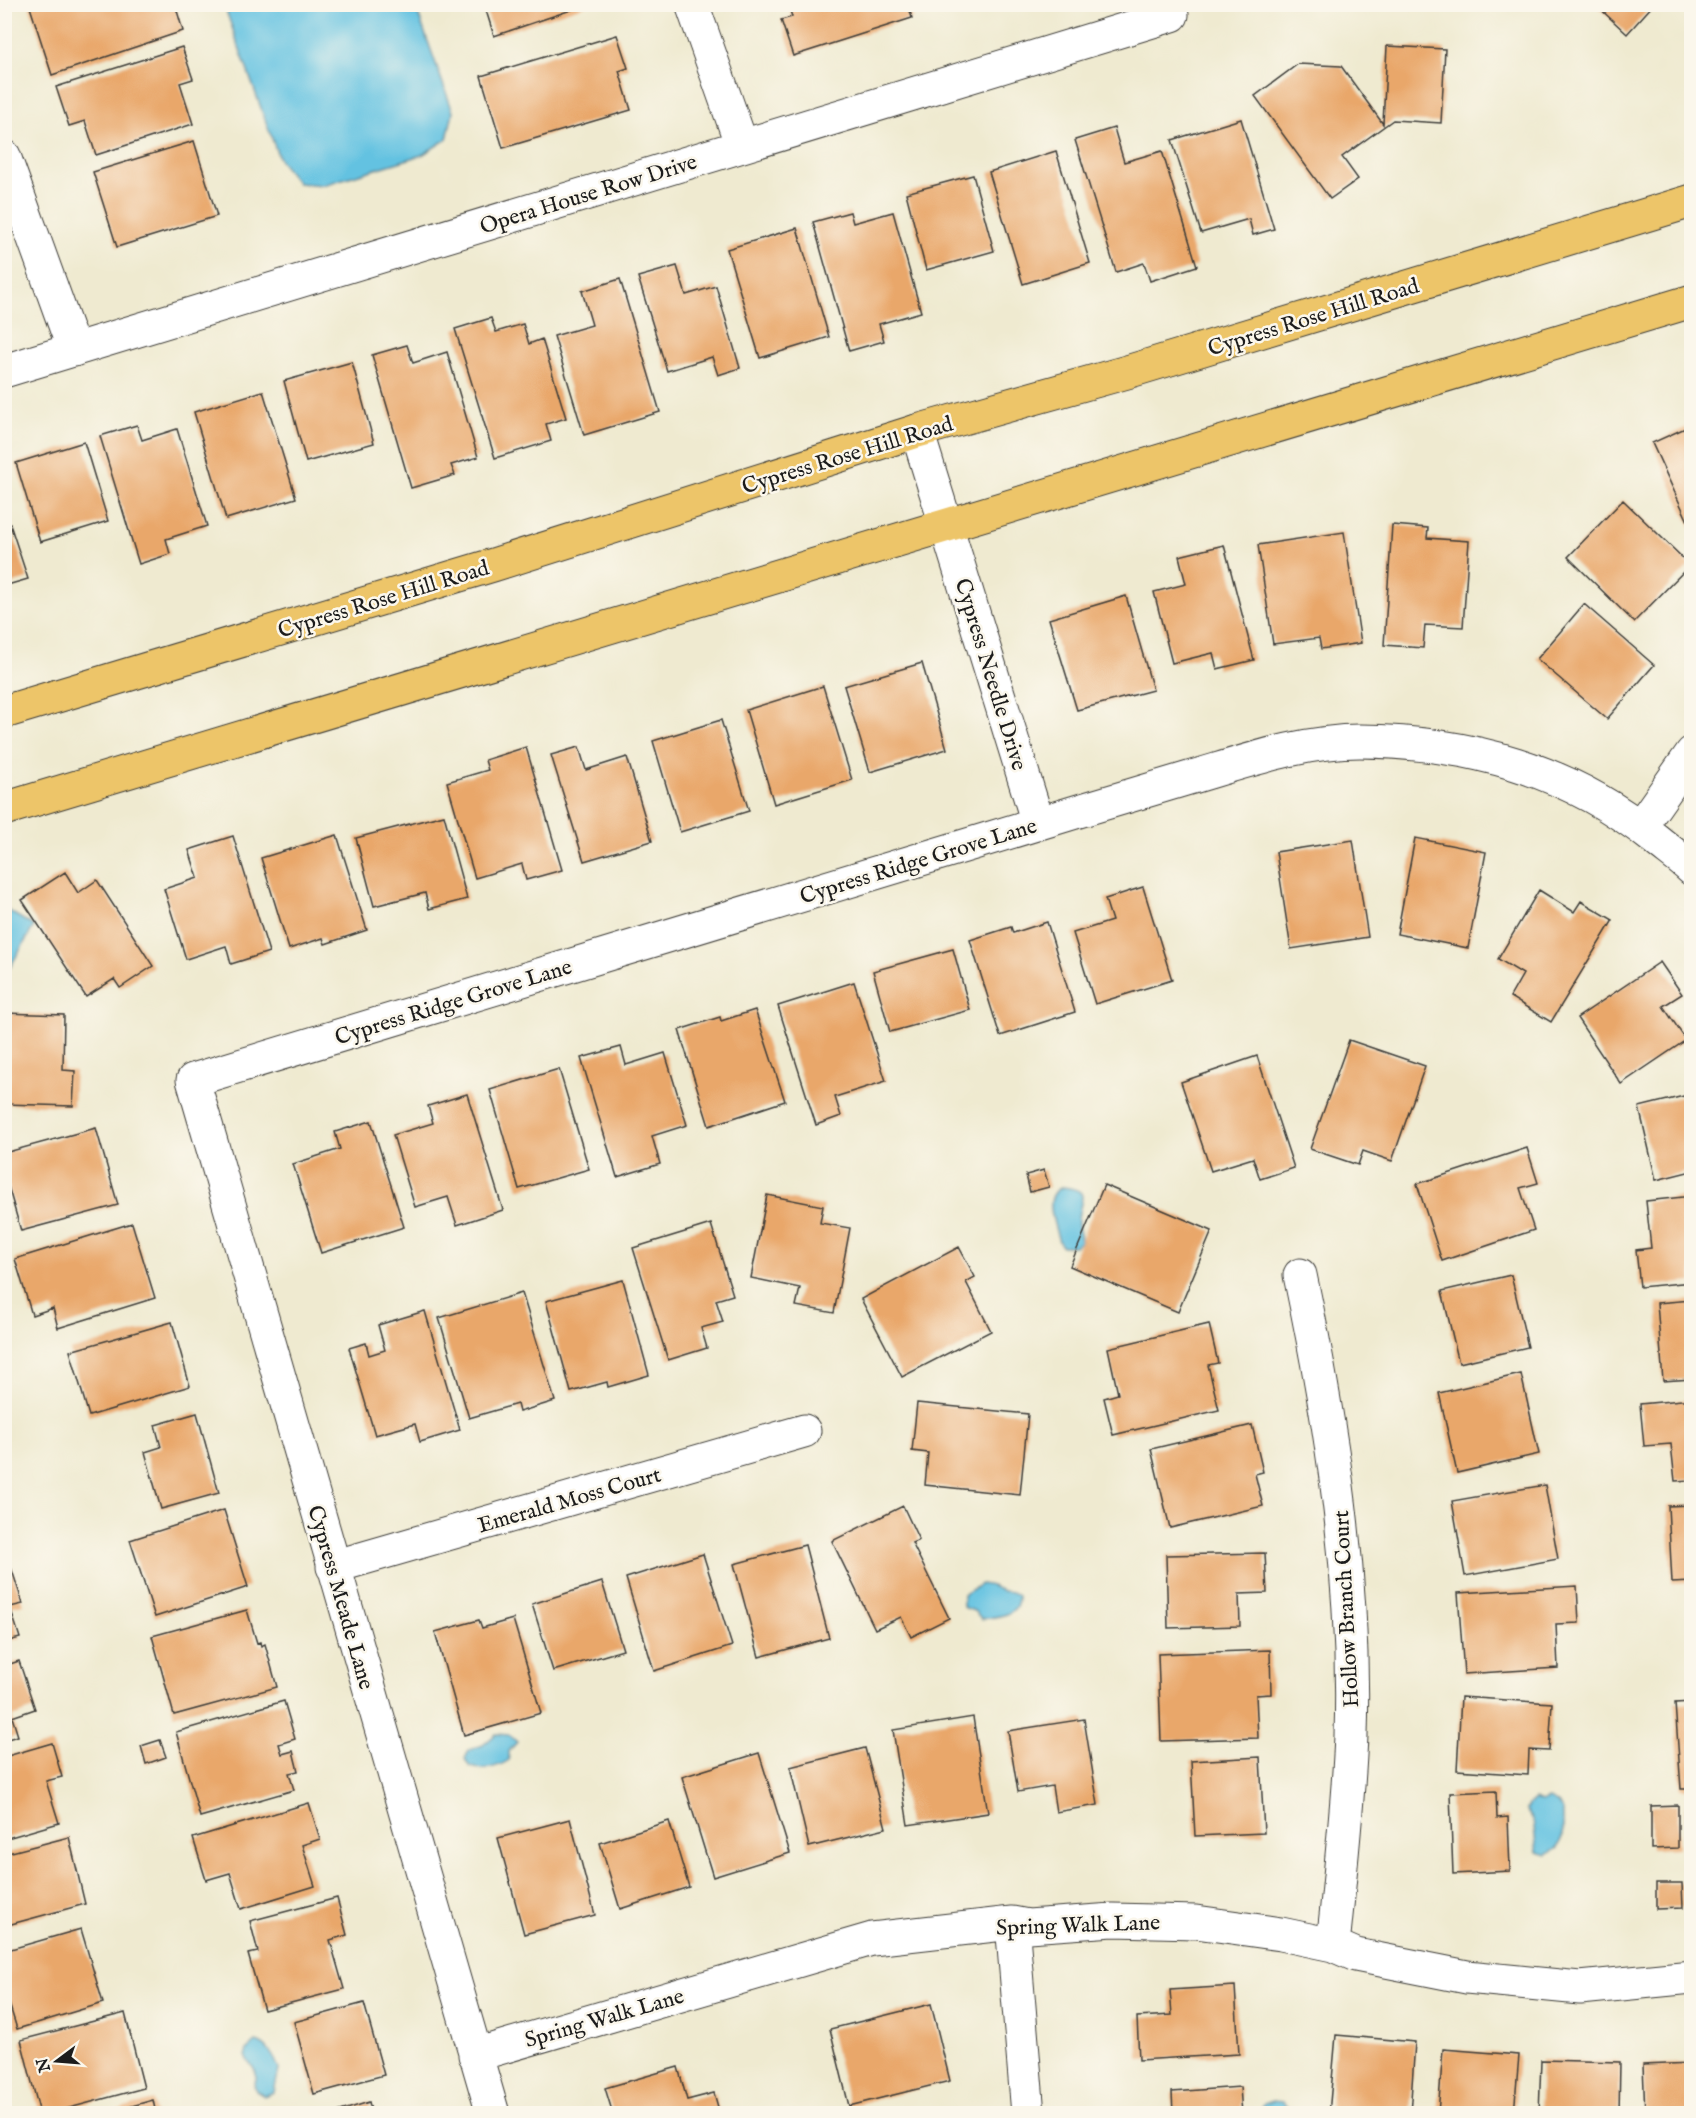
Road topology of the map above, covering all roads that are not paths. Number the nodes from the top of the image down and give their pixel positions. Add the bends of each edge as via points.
1 (692, 4) edge
2 (1171, 10) edge
3 (742, 146) junction
4 (4, 156) edge
5 (1692, 201) edge
6 (1692, 301) edge
7 (74, 350) junction
8 (4, 371) edge
9 (917, 431) junction
10 (946, 525) junction
11 (4, 712) edge
12 (1692, 753) edge
13 (4, 809) edge
14 (1038, 823) junction
15 (1640, 826) junction
16 (1692, 869) edge
17 (193, 1080) joint
18 (1300, 1275) dead end
19 (804, 1431) dead end
20 (333, 1567) junction
21 (1012, 1923) junction
22 (1333, 1945) junction
23 (1692, 1977) edge
24 (475, 2055) junction
25 (493, 2114) edge
26 (1028, 2114) edge

1 - 3 street
2 - 3 street, Opera House Row Drive
3 - 7 street, Opera House Row Drive
4 - 7 street
5 - 9 main road, Cypress Rose Hill Road via 1127,372
6 - 10 main road
7 - 8 street, Opera House Row Drive
9 - 10 street, Cypress Needle Drive
9 - 11 main road, Cypress Rose Hill Road
10 - 13 main road
10 - 14 street, Cypress Needle Drive
12 - 15 street
14 - 15 street, Cypress Ridge Grove Lane via 1299,748 1356,741 1482,753 1540,771 1593,795
14 - 17 street, Cypress Ridge Grove Lane
15 - 16 street, Cypress Ridge Grove Lane
17 - 20 street, Cypress Meade Lane
18 - 22 street, Hollow Branch Court via 1321,1376 1339,1495 1350,1615 1351,1735
19 - 20 street, Emerald Moss Court
20 - 24 street, Cypress Meade Lane
21 - 22 street, Spring Walk Lane via 1028,1926 1113,1920 1196,1922
21 - 24 street, Spring Walk Lane via 872,1939
21 - 26 street
22 - 23 street, Spring Walk Lane via 1356,1955 1467,1977 1580,1988
24 - 25 street, Cypress Meade Lane

